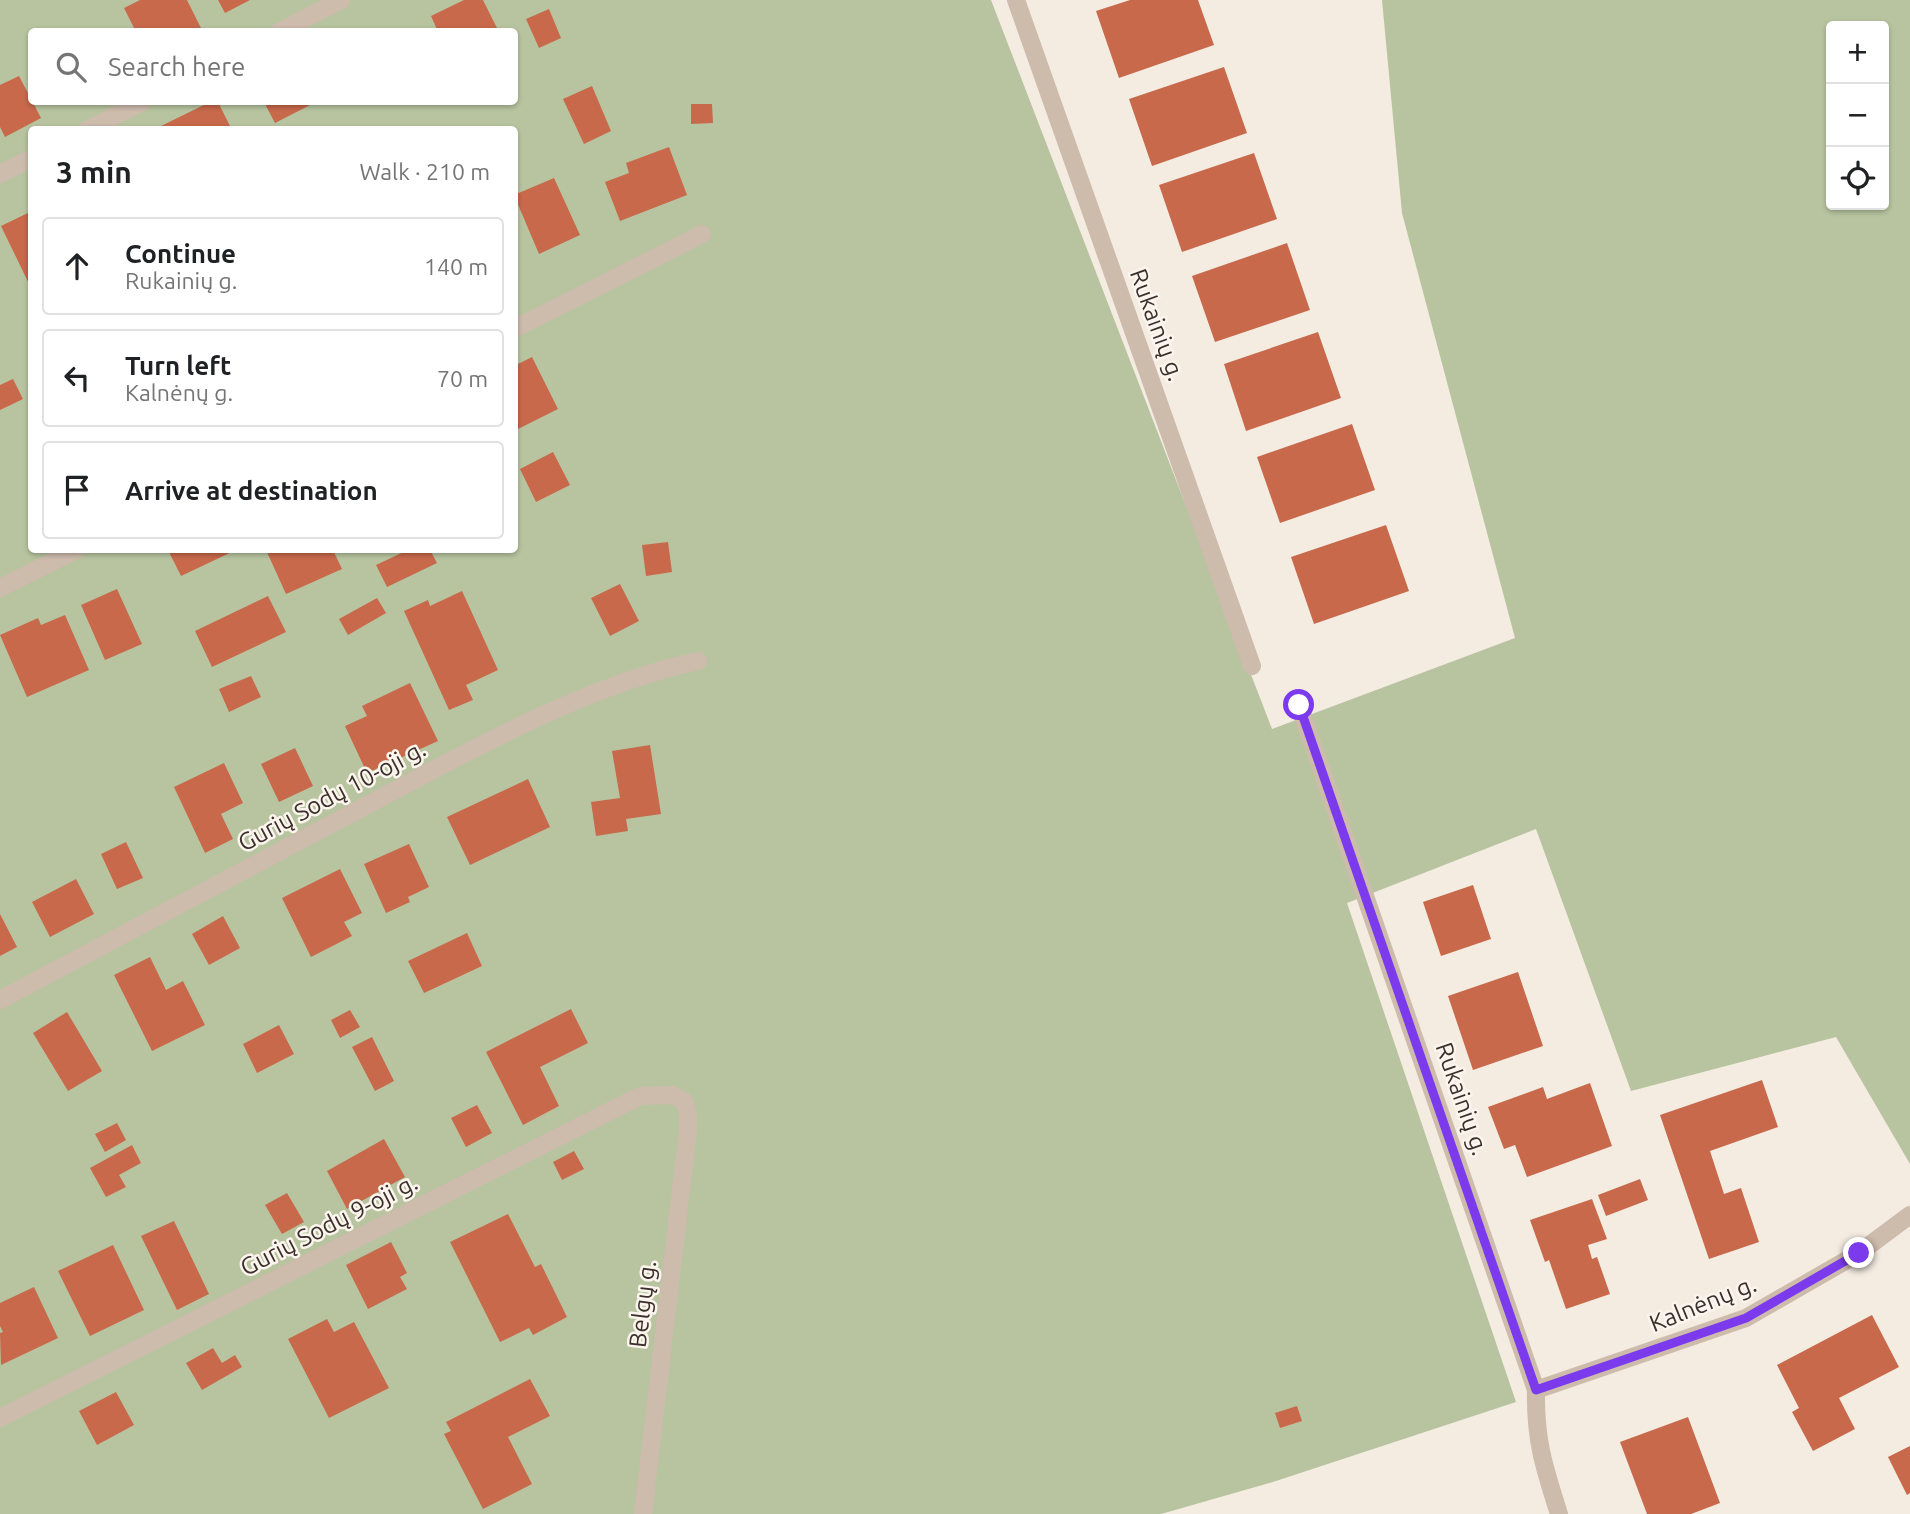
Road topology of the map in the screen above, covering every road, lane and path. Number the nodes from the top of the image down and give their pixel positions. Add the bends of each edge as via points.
1 (341, 0) edge
2 (1016, 0) edge
3 (287, 28) edge
4 (136, 105) edge
5 (95, 126) edge
6 (28, 160) edge
7 (0, 174) edge
8 (702, 234) dead end
9 (518, 327) edge
10 (70, 553) edge
11 (0, 587) edge
12 (698, 661) dead end
13 (1252, 666) dead end
14 (1299, 705) dead end
15 (0, 1000) edge
16 (684, 1101) joint
17 (1910, 1215) edge
18 (1536, 1390) junction
19 (0, 1418) edge
20 (643, 1514) edge
21 (1559, 1514) edge

1 - 3 street
2 - 13 street, Rukainių g.
4 - 5 street
6 - 7 street
8 - 9 street
10 - 11 street
12 - 15 street, Gurių Sodų 10-oji g. via 662,669 578,701 483,744
14 - 18 street, Rukainių g.
16 - 19 street, Gurių Sodų 9-oji g. via 672,1095 640,1096
16 - 20 street, Belgų g. via 688,1130
17 - 18 street, Kalnėnų g. via 1859,1253 1746,1318
18 - 21 street, Rukainių g. via 1540,1454

